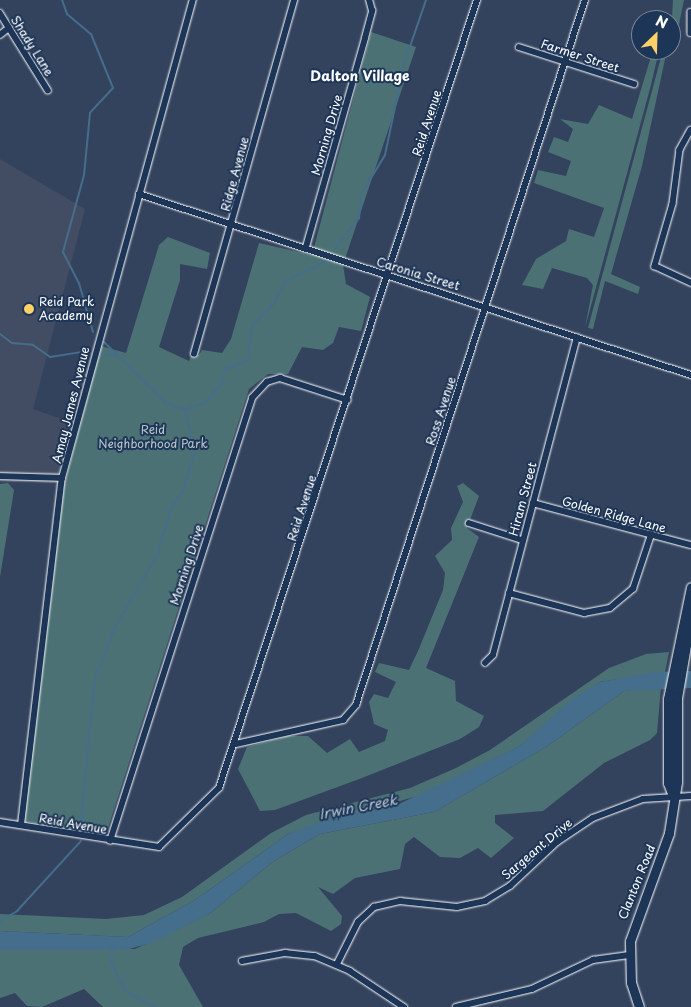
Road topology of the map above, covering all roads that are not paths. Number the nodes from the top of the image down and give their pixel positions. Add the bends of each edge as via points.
1 (193, 0) edge
2 (294, 0) edge
3 (369, 0) edge
4 (477, 0) edge
5 (585, 0) edge
6 (691, 12) edge
7 (0, 13) edge
8 (10, 28) junction
9 (691, 33) edge
10 (0, 35) edge
11 (519, 47) dead end
12 (564, 62) junction
13 (634, 84) dead end
14 (48, 90) dead end
15 (691, 130) edge
16 (139, 194) junction
17 (232, 223) junction
18 (306, 247) junction
19 (388, 275) junction
20 (691, 283) edge
21 (485, 307) junction
22 (577, 338) junction
23 (194, 354) dead end
24 (691, 375) edge
25 (348, 400) junction
26 (0, 476) edge
27 (62, 478) junction
28 (533, 503) junction
29 (469, 522) dead end
30 (651, 535) junction
31 (522, 540) junction
32 (691, 545) edge
33 (691, 587) edge
34 (509, 593) junction
35 (691, 616) edge
36 (678, 657) junction
37 (485, 663) dead end
38 (236, 744) junction
39 (673, 796) junction
40 (691, 796) edge
41 (0, 822) edge
42 (21, 825) junction
43 (110, 841) junction
44 (629, 956) junction
45 (242, 961) dead end
46 (337, 964) junction
47 (404, 1007) edge
48 (456, 1007) edge
49 (639, 1007) edge

1 - 16 street, Amay James Avenue
2 - 17 street, Ridge Avenue
3 - 18 street, Morning Drive via 372,11
4 - 19 street, Reid Avenue
5 - 12 street, Ross Avenue
6 - 9 street
7 - 8 street, Shady Lane
8 - 10 street
8 - 14 street, Shady Lane
11 - 12 street, Farmer Street
12 - 13 street, Farmer Street
12 - 21 street, Ross Avenue
15 - 20 street via 680,150 673,204 655,266
16 - 17 street, Caronia Street
16 - 27 street, Amay James Avenue
17 - 18 street, Caronia Street
17 - 23 street, Ridge Avenue
18 - 19 street, Caronia Street
19 - 21 street, Caronia Street
19 - 25 street, Reid Avenue
21 - 22 street, Caronia Street
21 - 38 street, Ross Avenue via 353,711 335,722
22 - 24 street, Caronia Street
22 - 28 street, Hiram Street
25 - 38 street, Reid Avenue
25 - 43 street, Morning Drive via 280,378 268,382 252,398
26 - 27 street
27 - 42 street, Amay James Avenue
28 - 30 street, Golden Ridge Lane
28 - 31 street, Hiram Street
29 - 31 street
30 - 32 street, Golden Ridge Lane
30 - 34 street via 633,589 610,608 584,613
31 - 34 street, Hiram Street
33 - 36 main road, Clanton Road
34 - 37 street, Hiram Street via 493,655
35 - 36 main road, Clanton Road
36 - 39 main road, Clanton Road via 672,699 677,782
38 - 43 street, Reid Avenue via 219,788 165,844 150,848
39 - 40 street, Sargeant Drive
39 - 44 main road, Clanton Road via 669,833 636,917
39 - 46 street, Sargeant Drive via 626,803 593,818 557,842 510,886 485,901 457,907 400,901 374,907 358,922
41 - 42 street, Reid Avenue
42 - 43 street, Reid Avenue
44 - 48 street via 593,960 532,989
44 - 49 main road, Clanton Road
45 - 46 street via 293,953
46 - 47 street

